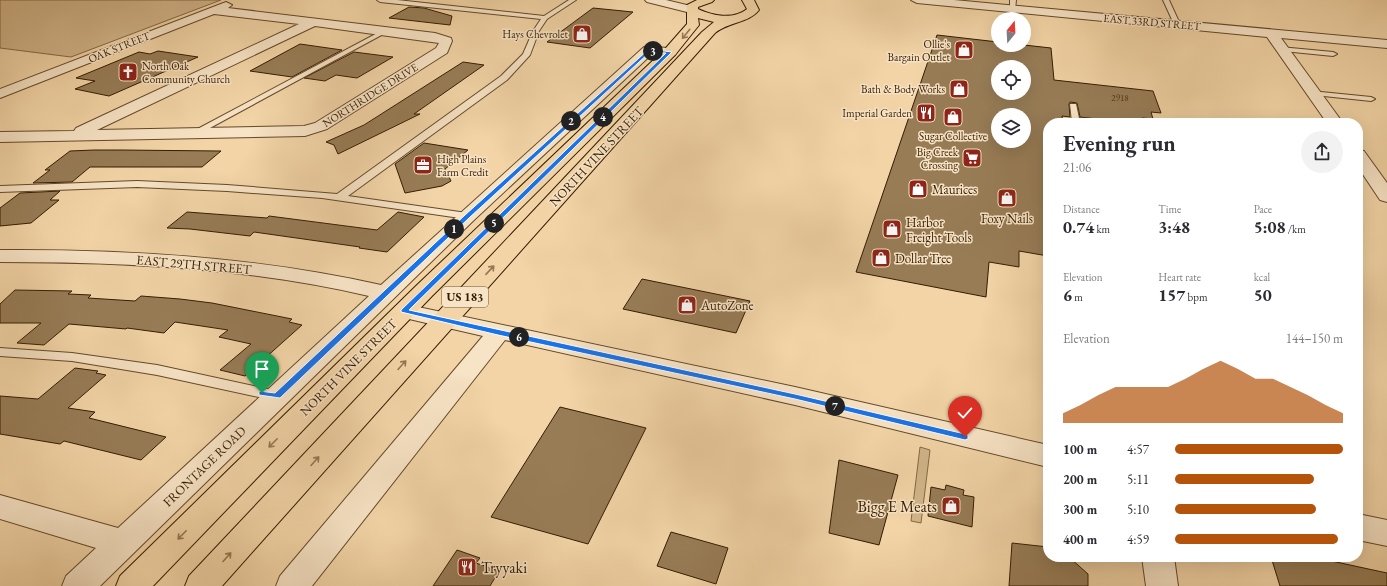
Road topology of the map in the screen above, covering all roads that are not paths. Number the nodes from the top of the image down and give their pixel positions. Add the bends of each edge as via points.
1 (238, 0) edge
2 (380, 0) edge
3 (573, 0) edge
4 (651, 0) edge
5 (657, 0) edge
6 (663, 0) edge
7 (708, 0) edge
8 (918, 0) edge
9 (1166, 0) edge
10 (1013, 4) edge
11 (742, 9) edge
12 (212, 10) junction
13 (692, 10) junction
14 (545, 18) junction
15 (314, 22) junction
16 (1178, 24) junction
17 (385, 31) junction
18 (1271, 33) junction
19 (1387, 44) edge
20 (1283, 49) junction
21 (670, 52) junction
22 (1333, 54) dead end
23 (1314, 93) junction
24 (0, 94) edge
25 (1371, 99) dead end
26 (1073, 106) dead end
27 (1075, 118) edge
28 (1332, 118) edge
29 (194, 133) junction
30 (75, 134) junction
31 (0, 137) edge
32 (1363, 162) edge
33 (0, 189) edge
34 (1387, 196) edge
35 (338, 198) junction
36 (467, 216) junction
37 (0, 256) edge
38 (395, 302) junction
39 (444, 320) junction
40 (498, 333) junction
41 (0, 352) edge
42 (277, 396) junction
43 (1043, 455) edge
44 (0, 507) edge
45 (1363, 528) edge
46 (1387, 533) edge
47 (124, 543) junction
48 (1159, 562) edge
49 (78, 586) edge
50 (132, 586) edge
51 (201, 586) edge
52 (292, 586) edge
53 (1162, 586) edge

1 - 12 street, OAK STREET
2 - 14 lane
3 - 14 lane
4 - 5 street
5 - 6 street
5 - 13 street
7 - 13 main road via 696,4
8 - 10 street, EAST 33RD STREET
9 - 16 lane
10 - 16 street, EAST 33RD STREET
11 - 13 main road via 713,18
39 -> 11 main road, NORTH VINE STREET / US 183 via 693,51 709,30
12 - 15 street, NORTHRIDGE DRIVE
12 - 24 street, OAK STREET
13 -> 21 main road, NORTH VINE STREET / US 183 via 693,25
14 - 35 lane via 536,31 526,55 504,78
15 - 17 street, NORTHRIDGE DRIVE
15 - 30 street
16 - 18 street, EAST 33RD STREET
17 - 29 lane
17 - 29 street, NORTHRIDGE DRIVE via 435,37 446,41 442,50 321,126 305,131 287,132
18 - 19 street, EAST 33RD STREET
18 - 20 street
20 - 22 lane
20 - 23 street
21 - 36 street, FRONTAGE ROAD via 649,50
21 - 38 main road, NORTH VINE STREET / US 183
23 - 25 lane
23 - 28 street
26 - 27 lane
29 - 30 street, NORTHRIDGE DRIVE
30 - 31 street, NORTHRIDGE DRIVE
32 - 34 street
33 - 35 lane via 137,184 227,188
35 - 36 lane
36 - 38 street, FRONTAGE ROAD
37 - 38 street, EAST 29TH STREET via 109,256 292,274
38 - 39 street, EAST 29TH STREET
38 - 42 street, FRONTAGE ROAD
38 -> 50 main road, NORTH VINE STREET / US 183
39 - 40 street, EAST 29TH STREET
51 -> 39 main road, NORTH VINE STREET / US 183
40 - 43 street, EAST 29TH STREET via 795,396
40 - 52 street
41 - 42 lane via 72,357 157,370
42 - 47 street, FRONTAGE ROAD
44 - 47 street
45 - 46 street
47 - 49 street, FRONTAGE ROAD
48 - 53 street

